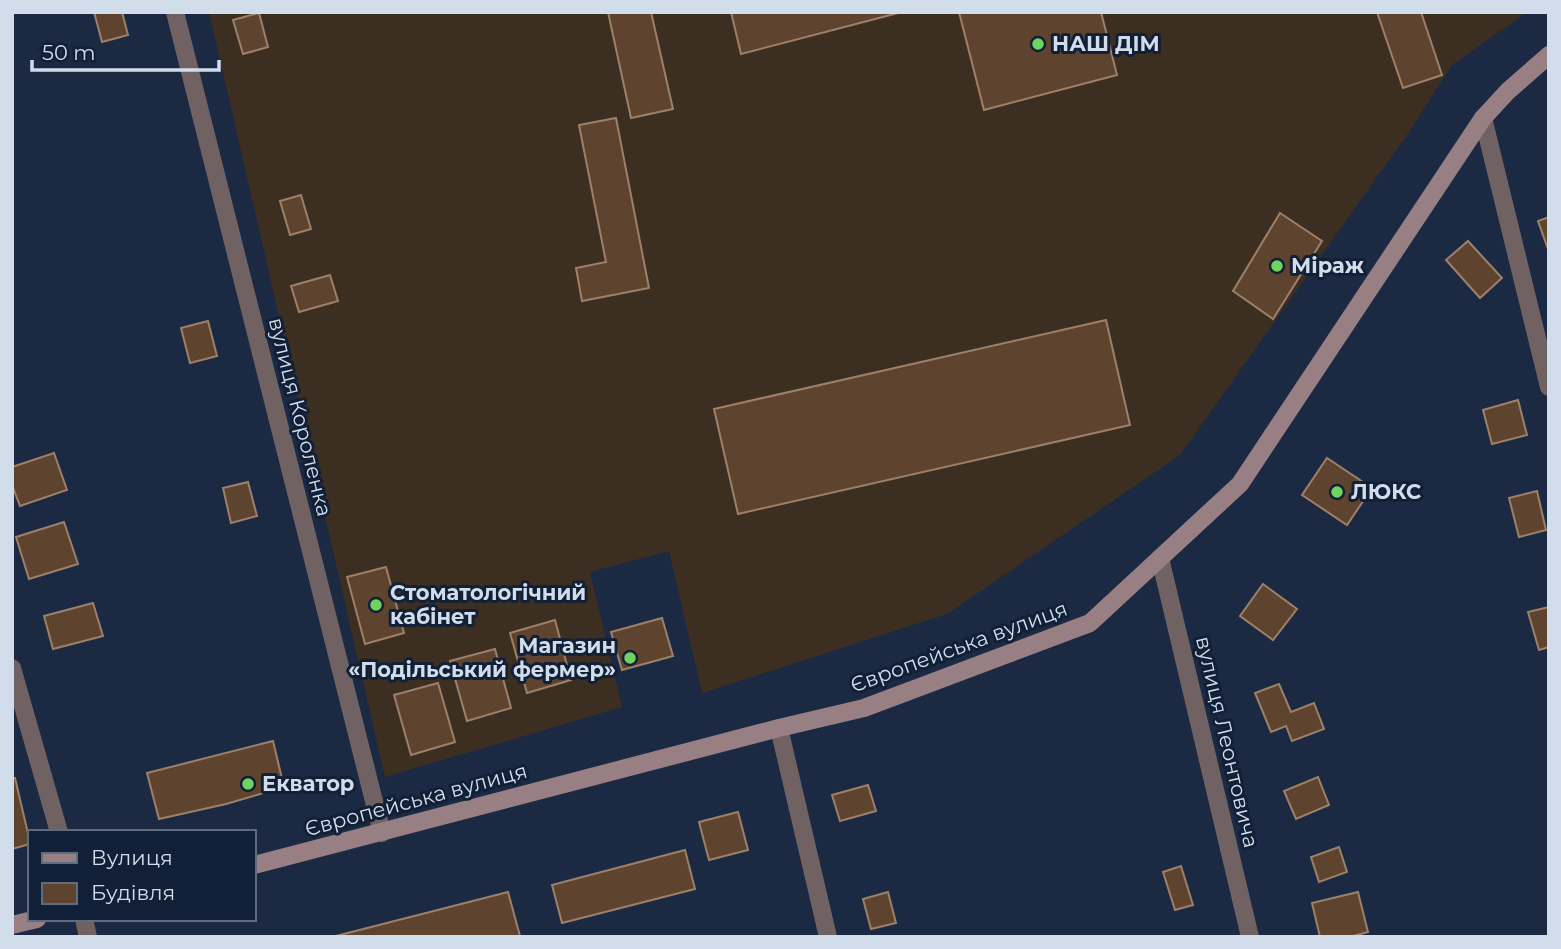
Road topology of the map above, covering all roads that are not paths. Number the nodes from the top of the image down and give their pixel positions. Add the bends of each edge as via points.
1 (175, 12) edge
2 (1549, 55) edge
3 (1483, 118) junction
4 (1549, 387) edge
5 (1160, 558) junction
6 (12, 668) edge
7 (779, 729) junction
8 (58, 830) edge
9 (382, 833) junction
10 (256, 864) edge
11 (828, 937) edge
12 (1250, 937) edge

1 - 9 street, вулиця Короленка
2 - 3 main road, Європейська вулиця
3 - 4 street
3 - 5 main road, Європейська вулиця via 1240,484
5 - 7 main road, Європейська вулиця via 1090,623 864,708
5 - 12 street, вулиця Леонтовича
6 - 8 street
7 - 9 main road, Європейська вулиця
7 - 11 street
9 - 10 main road, Європейська вулиця

